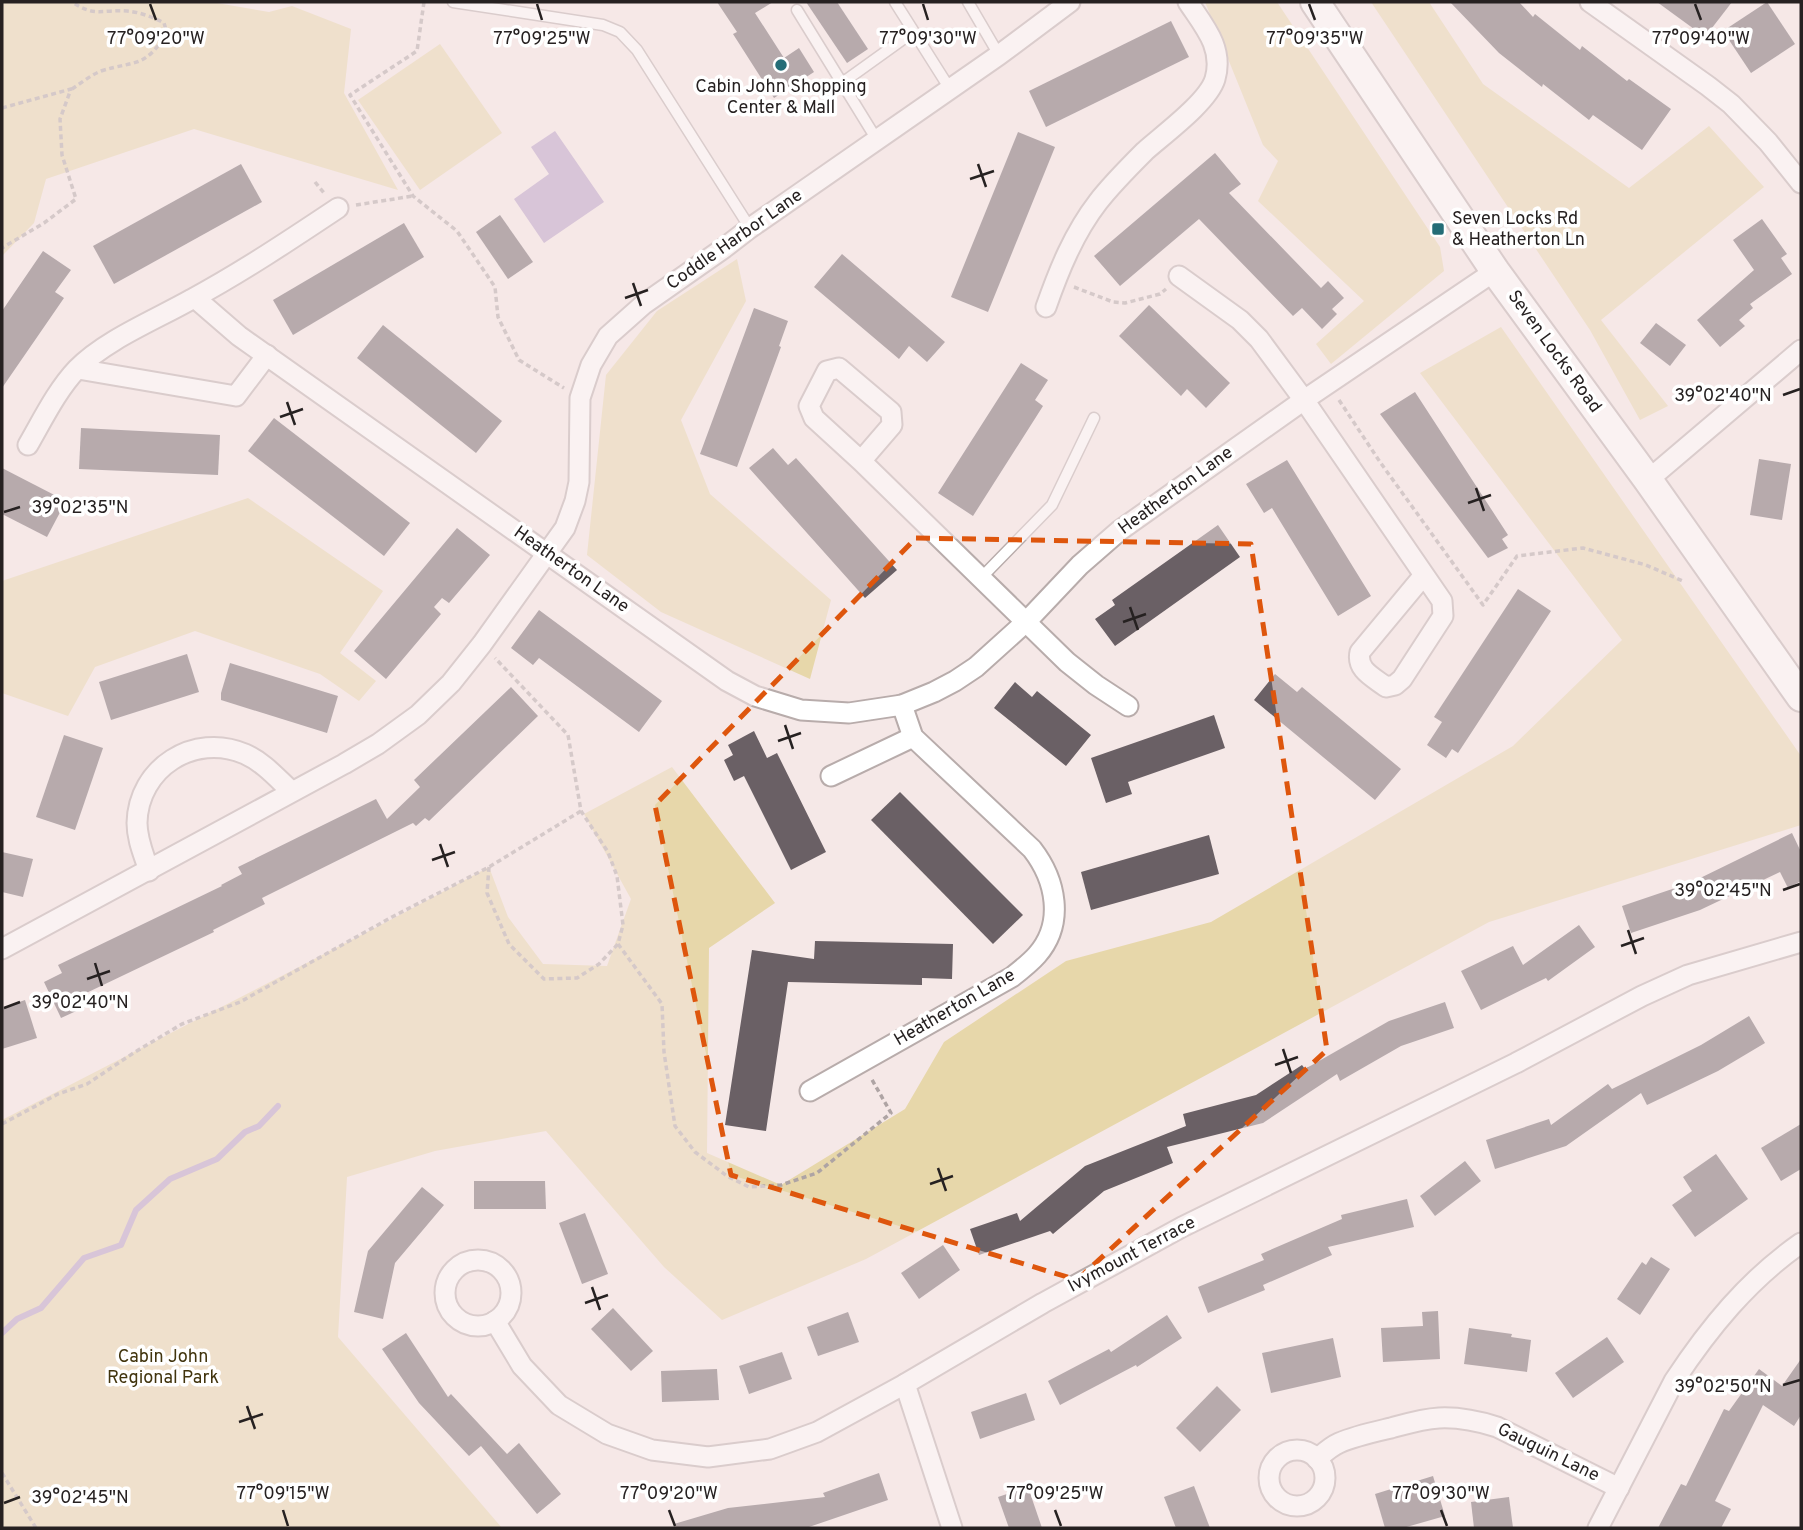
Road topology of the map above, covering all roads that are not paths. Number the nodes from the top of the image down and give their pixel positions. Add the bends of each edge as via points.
1 (453, 2) edge
2 (895, 2) edge
3 (968, 2) edge
4 (1070, 2) edge
5 (1188, 2) edge
6 (1315, 2) edge
7 (1590, 2) edge
8 (797, 10) dead end
9 (913, 32) junction
10 (999, 55) junction
11 (842, 83) junction
12 (950, 89) junction
13 (877, 140) junction
14 (1801, 183) edge
15 (338, 208) road end
16 (750, 228) junction
17 (1495, 271) junction
18 (1178, 276) road end
19 (195, 298) junction
20 (1046, 307) dead end
21 (1801, 350) edge
22 (267, 355) junction
23 (78, 369) junction
24 (1304, 400) junction
25 (1094, 418) dead end
26 (28, 445) dead end
27 (861, 461) junction
28 (1648, 480) junction
29 (547, 553) junction
30 (1424, 575) junction
31 (981, 578) junction
32 (1027, 621) junction
33 (1801, 697) edge
34 (902, 705) junction
35 (1128, 706) dead end
36 (913, 737) junction
37 (831, 776) dead end
38 (291, 791) junction
39 (149, 871) junction
40 (1801, 942) edge
41 (4, 945) edge
42 (810, 1091) dead end
43 (1801, 1243) edge
44 (495, 1321) dead end
45 (905, 1384) junction
46 (1317, 1459) dead end
47 (1619, 1488) junction
48 (952, 1528) edge
49 (1598, 1528) edge

1 - 16 lane via 603,24 620,32 638,50
2 - 9 lane
3 - 10 lane
4 - 10 street, Coddle Harbor Lane
5 - 20 street via 1217,50 1215,81 1205,98 1143,153 1098,202 1067,253
6 - 17 main road, Seven Locks Road
7 - 14 street via 1731,104
8 - 11 lane
9 - 11 lane
9 - 12 lane
10 - 12 street, Coddle Harbor Lane
11 - 13 lane
12 - 13 street, Coddle Harbor Lane
13 - 16 street, Coddle Harbor Lane
15 - 19 street
16 - 29 street, Coddle Harbor Lane via 644,304 608,337 591,365 580,398 577,492 565,528
17 - 24 street, Heatherton Lane
17 - 28 main road, Seven Locks Road
18 - 24 street via 1240,320
19 - 22 street, Heatherton Lane
19 - 23 street via 103,348
21 - 28 street
22 - 23 street via 236,396
22 - 29 street, Heatherton Lane
23 - 26 street via 52,402
24 - 30 street
24 - 32 street, Heatherton Lane via 1119,530
25 - 31 lane via 1052,505
27 - 27 street via 814,418 810,406 827,371 839,368 891,412 892,425
27 - 31 street
28 - 33 main road, Seven Locks Road
29 - 34 street, Heatherton Lane via 727,681 755,696 801,710 849,713
29 - 38 street, Coddle Harbor Lane via 451,683 418,715 379,744
30 - 30 street via 1441,601 1443,616 1402,679 1386,687 1362,668 1360,652
31 - 32 street
32 - 34 street, Heatherton Lane via 976,667
32 - 35 street via 1067,662
34 - 36 street, Heatherton Lane
36 - 37 street
36 - 42 street, Heatherton Lane via 1037,855 1054,895 1054,918 1038,955 1012,977
38 - 39 street, Coddle Harbor Lane
38 - 39 street via 258,761 237,751 212,747 174,757 150,781 139,808 139,841
39 - 41 street, Coddle Harbor Lane
40 - 45 street, Ivymount Terrace via 1688,975 1642,996 1182,1227
43 - 47 street via 1714,1324 1674,1381
44 - 45 street, Ivymount Terrace via 522,1366 559,1405 607,1434 652,1450 708,1457 770,1449 817,1432
45 - 48 street
46 - 47 street, Gauguin Lane via 1339,1443 1367,1434 1418,1421 1455,1418 1497,1427
47 - 49 street

